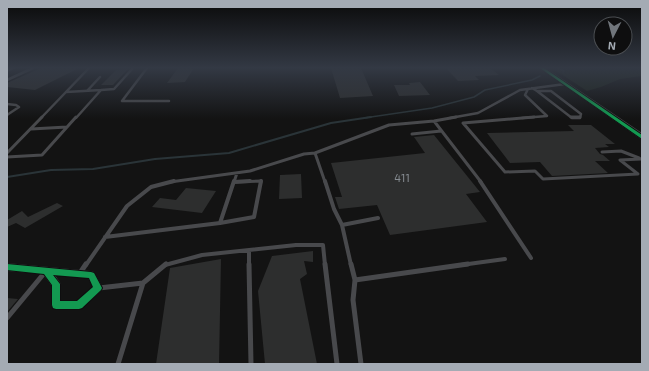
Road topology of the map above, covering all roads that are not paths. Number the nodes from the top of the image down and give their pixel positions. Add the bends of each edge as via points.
1 (72, 85) edge
2 (92, 85) edge
3 (118, 85) edge
4 (133, 85) edge
5 (554, 85) edge
6 (567, 85) edge
7 (530, 88) junction
8 (101, 90) junction
9 (87, 91) junction
10 (537, 91) junction
11 (66, 92) junction
12 (169, 101) dead end
13 (7, 104) edge
14 (7, 115) edge
15 (434, 121) junction
16 (67, 127) junction
17 (30, 129) junction
18 (441, 131) junction
19 (412, 134) dead end
20 (642, 137) edge
21 (602, 152) dead end
22 (7, 153) edge
23 (315, 153) junction
24 (7, 157) edge
25 (641, 159) edge
26 (237, 173) junction
27 (234, 182) junction
28 (378, 218) dead end
29 (220, 223) junction
30 (342, 225) junction
31 (105, 237) junction
32 (249, 250) junction
33 (531, 258) dead end
34 (505, 259) dead end
35 (7, 268) edge
36 (46, 271) junction
37 (80, 274) junction
38 (354, 280) junction
39 (143, 283) junction
40 (98, 288) junction
41 (7, 318) edge
42 (118, 364) edge
43 (251, 364) edge
44 (337, 364) edge
45 (361, 364) edge

1 - 11 lane
2 - 9 lane
3 - 8 lane via 114,90
4 - 12 lane via 122,101
5 - 7 lane
6 - 20 street
7 - 10 lane
7 - 15 lane via 478,113
7 - 25 lane via 525,94 547,116 463,123 504,172 535,171 543,179 638,174 620,160
8 - 9 lane
8 - 16 lane
9 - 11 lane
10 - 10 lane via 572,118 580,118 581,114 551,91
11 - 17 lane
13 - 14 lane via 19,107
15 - 18 lane
15 - 23 lane via 389,125
16 - 17 lane
16 - 24 lane via 42,155
17 - 22 lane
18 - 19 lane
18 - 33 lane via 483,185
21 - 25 lane via 621,151
23 - 26 lane
23 - 30 lane
26 - 27 lane
26 - 31 lane via 180,180 151,187 127,206
27 - 29 lane
27 - 29 lane via 261,181 254,217
28 - 30 lane
29 - 31 lane
30 - 38 lane
31 - 37 lane
32 - 39 lane via 202,255 166,264
32 - 43 lane
32 - 44 lane via 323,245
34 - 38 lane
35 - 36 street
36 - 37 street
36 - 40 street via 56,284 56,304 78,305
36 - 41 lane
37 - 40 street via 91,274
38 - 45 lane via 353,300
39 - 40 lane
39 - 42 lane

